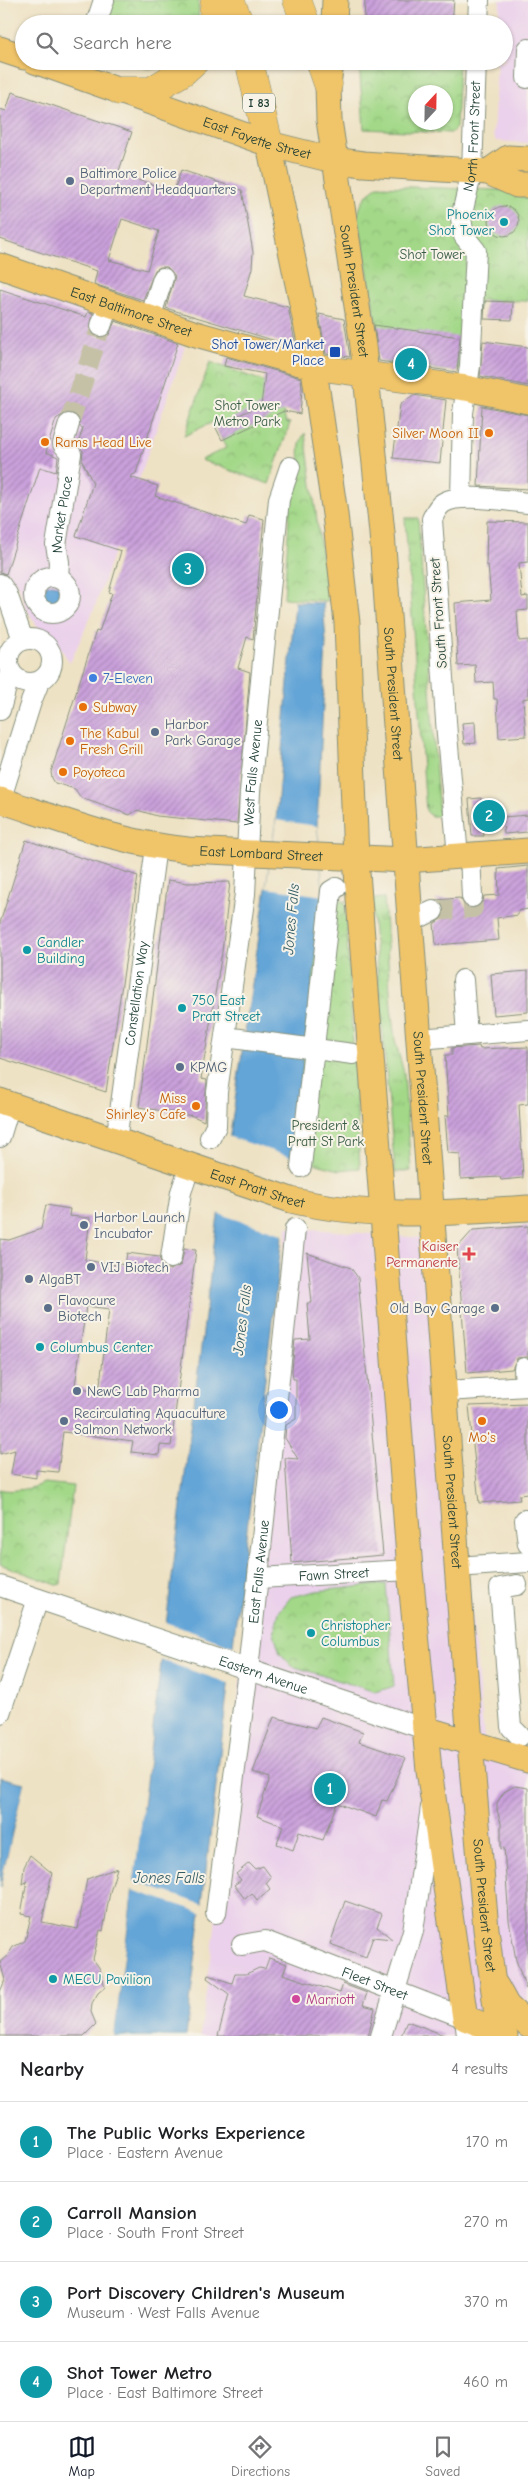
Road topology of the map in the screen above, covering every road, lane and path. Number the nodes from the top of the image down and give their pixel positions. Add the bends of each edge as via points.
1 (104, 0) edge
2 (215, 0) edge
3 (230, 0) edge
4 (297, 0) edge
5 (335, 0) edge
6 (479, 0) edge
7 (99, 15) edge
8 (213, 15) edge
9 (236, 15) edge
10 (303, 15) edge
11 (334, 15) edge
12 (478, 15) edge
13 (0, 49) edge
14 (528, 49) edge
15 (15, 55) edge
16 (83, 70) edge
17 (185, 70) edge
18 (251, 70) edge
19 (326, 70) edge
20 (476, 70) edge
21 (527, 78) edge
22 (120, 91) junction
23 (269, 144) junction
24 (528, 159) edge
25 (333, 160) junction
26 (480, 171) junction
27 (528, 185) edge
28 (0, 266) edge
29 (163, 278) dead end
30 (150, 318) junction
31 (314, 367) junction
32 (366, 376) junction
33 (466, 388) junction
34 (528, 401) edge
35 (69, 424) tunnel mouth
36 (290, 467) dead end
37 (461, 498) junction
38 (528, 503) edge
39 (58, 578) dead end
40 (2, 586) edge
41 (23, 640) junction
42 (10, 672) junction
43 (39, 682) junction
44 (0, 710) edge
45 (0, 800) edge
46 (156, 847) junction
47 (528, 851) edge
48 (259, 854) junction
49 (464, 856) junction
50 (356, 859) junction
51 (406, 860) junction
52 (336, 888) dead end
53 (472, 897) dead end
54 (433, 911) tunnel mouth
55 (410, 922) junction
56 (463, 980) dead end
57 (528, 1030) edge
58 (467, 1035) junction
59 (233, 1038) junction
60 (419, 1039) junction
61 (314, 1049) junction
62 (353, 1054) dead end
63 (5, 1103) edge
64 (0, 1137) edge
65 (210, 1138) dead end
66 (116, 1141) junction
67 (190, 1166) junction
68 (301, 1167) dead end
69 (528, 1208) edge
70 (381, 1213) junction
71 (432, 1213) junction
72 (295, 1229) dead end
73 (171, 1258) dead end
74 (526, 1380) edge
75 (446, 1391) junction
76 (525, 1520) dead end
77 (528, 1544) edge
78 (522, 1562) edge
79 (457, 1566) junction
80 (410, 1570) junction
81 (258, 1578) junction
82 (522, 1584) edge
83 (0, 1586) edge
84 (38, 1599) junction
85 (242, 1667) junction
86 (0, 1713) edge
87 (425, 1730) junction
88 (470, 1743) junction
89 (522, 1747) edge
90 (433, 1800) junction
91 (216, 1913) dead end
92 (242, 1945) dead end
93 (493, 1978) junction
94 (394, 1990) junction
95 (528, 2025) edge
96 (466, 2027) edge
97 (501, 2034) edge
98 (381, 2036) edge

1 - 7 street
2 - 8 highway
3 - 9 highway
4 - 10 highway
5 - 11 main road
6 - 12 street
13 - 15 main road
14 - 21 street
16 - 22 main road, East Fayette Street
17 - 22 highway via 151,91
18 - 23 highway, I 83
19 - 25 main road, South President Street
20 - 26 street, North Front Street
22 - 23 main road, East Fayette Street
23 - 25 main road, East Fayette Street
23 - 31 main road
24 - 26 main road via 508,158
25 - 26 main road, East Fayette Street via 387,167
25 - 32 main road, South President Street
26 - 27 main road, East Fayette Street via 517,185
26 - 33 street, North Front Street via 461,218 464,236 476,252
28 - 30 main road, East Baltimore Street via 105,315
29 - 30 street
30 - 31 main road, East Baltimore Street
31 - 32 main road, East Baltimore Street
31 - 50 main road via 347,623
32 - 33 main road, East Baltimore Street
32 - 51 main road, South President Street via 382,533
33 - 34 main road, East Baltimore Street
33 - 37 street
35 - 39 street, Market Place via 63,444 71,454 56,544
36 - 48 street, West Falls Avenue via 279,499 250,792
37 - 38 street
37 - 49 street, South Front Street via 441,504 432,519 432,528 447,744
40 - 41 street
41 - 42 street via 9,654
41 - 43 street via 35,639 50,651 51,669
42 - 43 street via 20,682
42 - 44 street
43 - 45 street
45 - 46 main road, East Lombard Street via 109,836
46 - 48 main road, East Lombard Street
46 - 66 street, Constellation Way
47 - 49 main road, East Lombard Street
48 - 50 main road, East Lombard Street
48 - 59 street, West Falls Avenue via 245,894
49 - 51 main road, East Lombard Street
49 - 53 street, South Front Street
50 - 51 main road, East Lombard Street
50 - 70 main road
51 - 55 main road, South President Street
52 - 61 street via 331,891
54 - 55 street
55 - 60 main road, South President Street
56 - 58 street
57 - 58 street
58 - 60 street
59 - 61 street
59 - 65 street, West Falls Avenue via 217,1092 216,1126
60 - 71 main road, South President Street
61 - 62 street
61 - 68 street
63 - 64 street
63 - 66 main road, East Pratt Street
66 - 67 main road, East Pratt Street
67 - 70 main road, East Pratt Street via 290,1200 339,1210
67 - 73 street via 181,1192
69 - 71 main road, East Pratt Street
70 - 71 main road, East Pratt Street
70 - 80 main road
71 - 75 main road, South President Street
72 - 81 street, East Falls Avenue
74 - 75 street
75 - 79 main road, South President Street
76 - 77 street
78 - 79 street
78 - 82 street
79 - 88 main road, South President Street
80 - 81 street, Fawn Street
80 - 87 main road
81 - 85 street, East Falls Avenue
82 - 89 street via 500,1588 511,1727
83 - 84 street, Eastern Avenue
84 - 85 street, Eastern Avenue
84 - 86 street
85 - 87 street, Eastern Avenue
85 - 91 street, East Falls Avenue
87 - 88 main road, Eastern Avenue
87 - 90 main road
88 - 89 main road, Eastern Avenue
88 - 93 main road, South President Street
90 - 94 street via 413,1931
90 - 96 main road
92 - 94 street, Fleet Street via 265,1941
93 - 95 main road via 507,2006
93 - 97 main road, South President Street
94 - 96 street, Fleet Street
94 - 98 street
96 - 97 main road, Fleet Street

